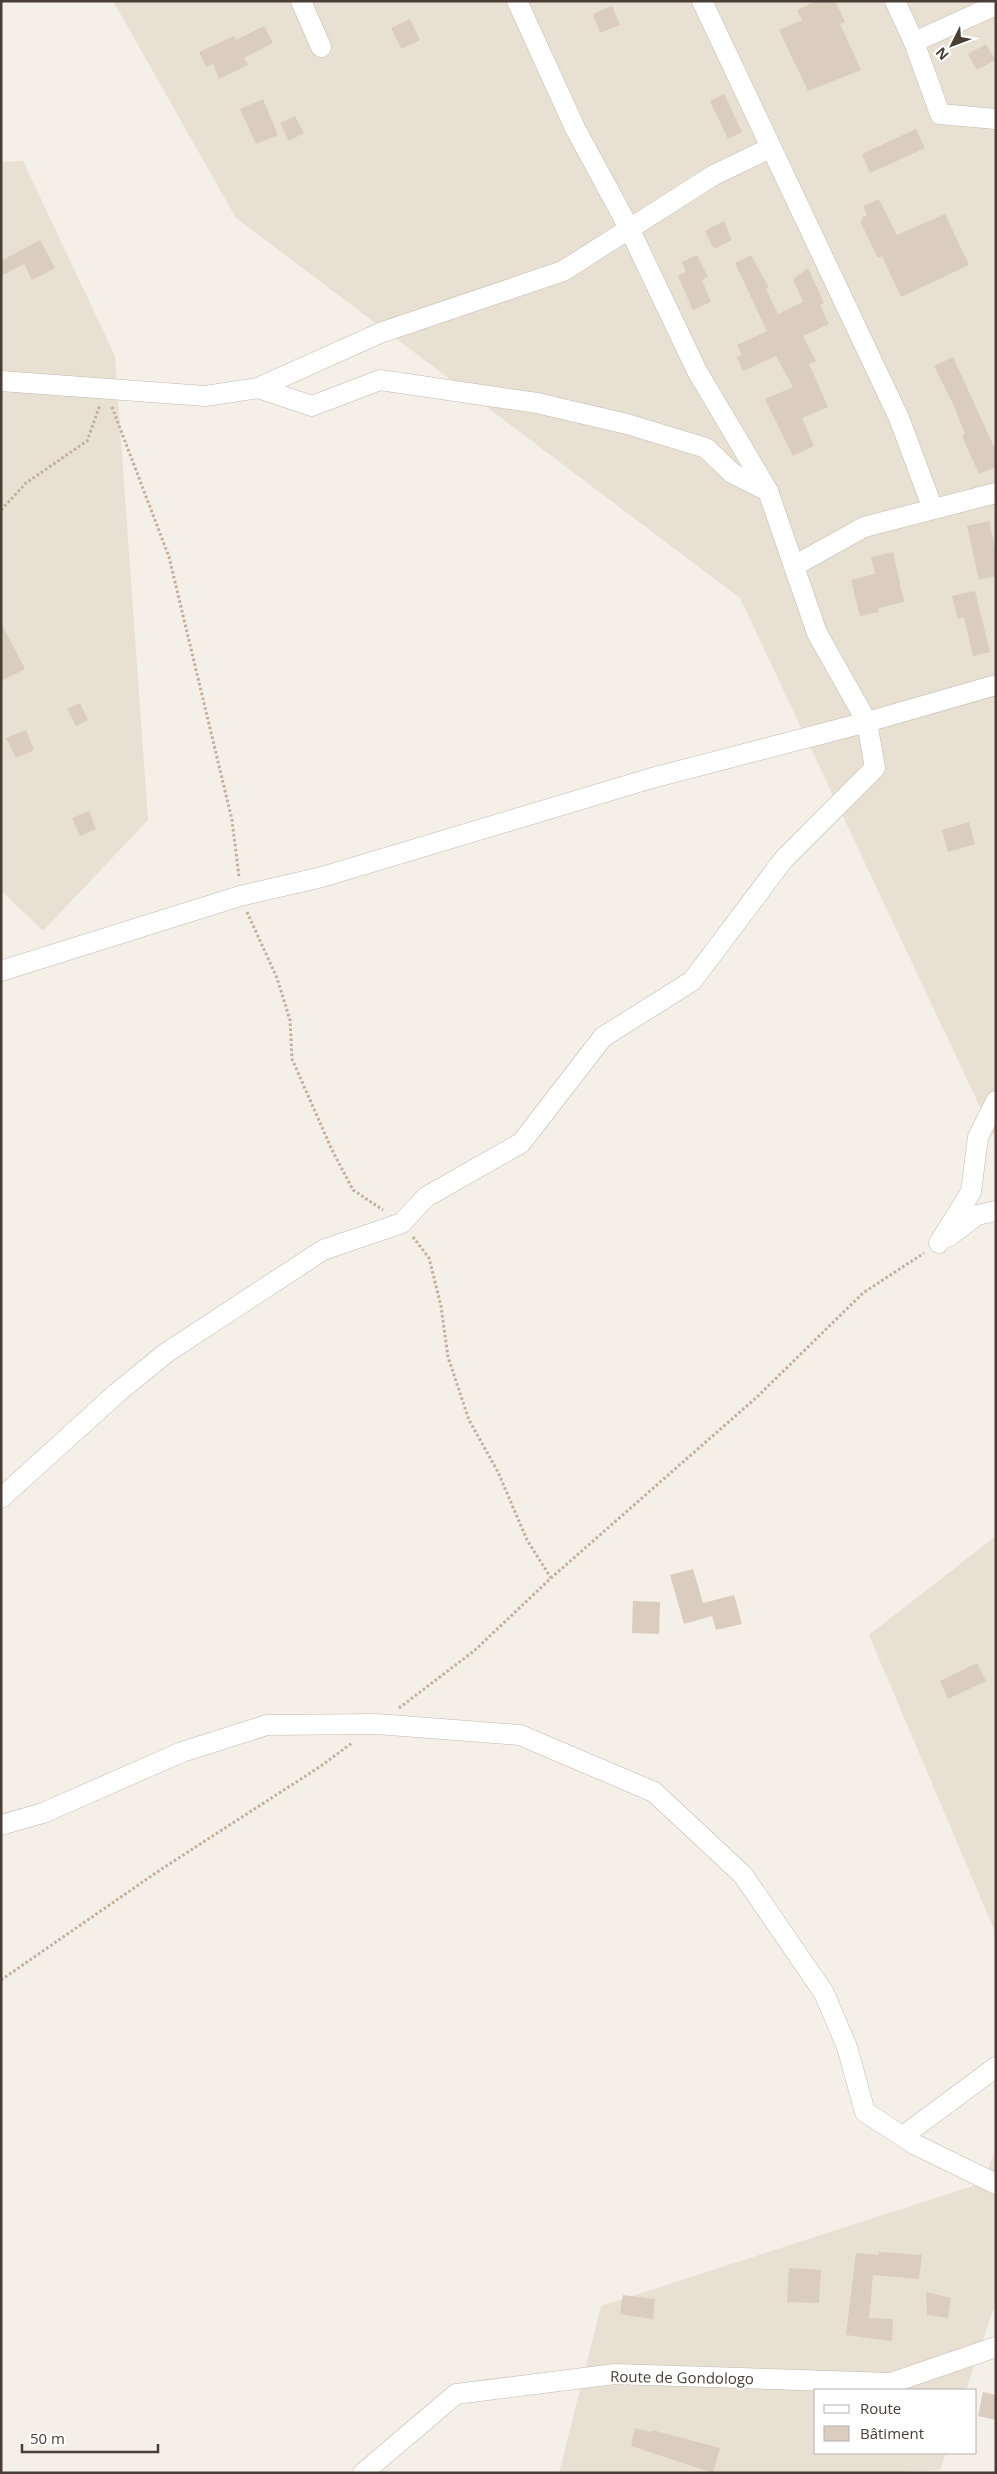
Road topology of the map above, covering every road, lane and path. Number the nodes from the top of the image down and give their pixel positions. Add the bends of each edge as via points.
1 (301, 1) edge
2 (517, 1) edge
3 (895, 1) edge
4 (709, 3) edge
5 (996, 5) edge
6 (914, 42) junction
7 (321, 47) dead end
8 (996, 119) edge
9 (770, 148) junction
10 (630, 228) junction
11 (1, 381) edge
12 (258, 388) junction
13 (105, 389) junction
14 (768, 491) junction
15 (996, 493) edge
16 (934, 509) junction
17 (1, 510) edge
18 (794, 566) junction
19 (996, 685) edge
20 (867, 722) junction
21 (240, 896) junction
22 (1, 971) edge
23 (996, 1101) edge
24 (996, 1211) edge
25 (940, 1243) junction
26 (1, 1498) edge
27 (378, 1724) junction
28 (1, 1825) edge
29 (1, 1980) edge
30 (996, 2067) edge
31 (903, 2136) junction
32 (996, 2184) edge
33 (996, 2348) edge
34 (363, 2473) edge

1 - 7 street
2 - 10 street via 575,128
3 - 6 street
4 - 9 street
5 - 6 street
6 - 8 street via 940,114
9 - 10 street via 714,175
9 - 16 street via 899,418
10 - 12 street via 563,271 380,334
10 - 14 street via 697,371
11 - 13 street
12 - 13 street via 205,396
12 - 14 street via 312,406 380,380 537,404 627,424 706,448 732,474
13 - 17 path via 87,441 26,483
13 - 21 path via 169,557 232,820
14 - 18 street
15 - 16 street
16 - 18 street via 864,527
18 - 20 street via 817,632
19 - 20 street
20 - 21 street via 652,778 322,877
20 - 26 street via 875,768 784,859 692,981 603,1037 521,1143 426,1197 402,1223 323,1250 166,1353
21 - 22 street
23 - 25 street via 978,1137 971,1192
24 - 25 street via 977,1215
25 - 27 path via 863,1293 757,1397 551,1578 474,1651
27 - 28 street via 267,1725 182,1752 43,1813
27 - 29 path via 321,1766 160,1870
27 - 31 street via 520,1735 654,1792 743,1875 824,1993 847,2047 865,2112
30 - 31 street
31 - 32 street
33 - 34 street, Route de Gondologo via 891,2383 615,2374 456,2394

